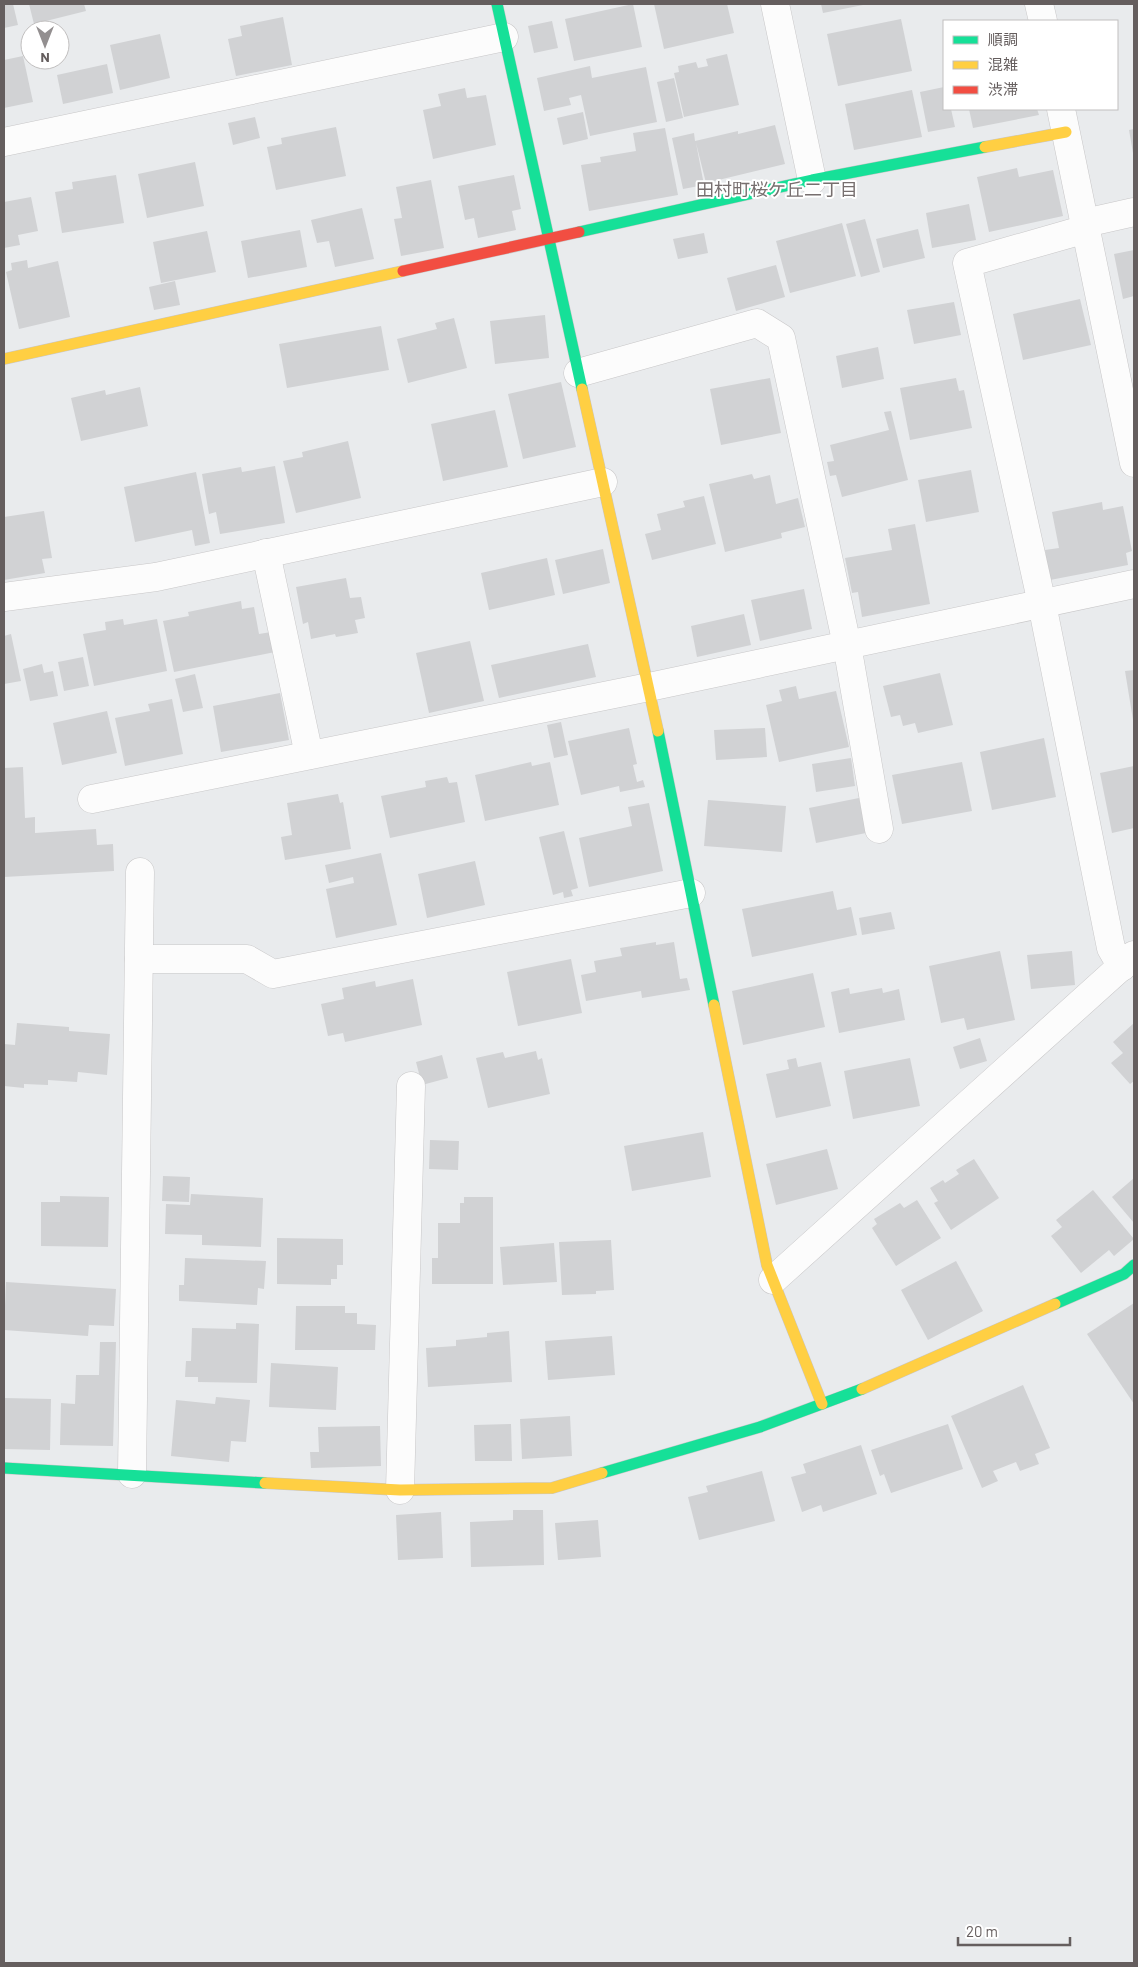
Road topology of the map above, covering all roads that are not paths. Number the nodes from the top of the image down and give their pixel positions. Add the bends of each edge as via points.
1 (497, 4) edge
2 (775, 4) edge
3 (1040, 4) edge
4 (1043, 20) edge
5 (504, 38) junction
6 (1063, 120) edge
7 (4, 142) edge
8 (812, 180) junction
9 (1134, 212) edge
10 (1086, 226) junction
11 (549, 239) junction
12 (4, 359) edge
13 (578, 373) junction
14 (1127, 394) edge
15 (1134, 463) edge
16 (603, 482) junction
17 (266, 553) junction
18 (1134, 584) edge
19 (4, 597) edge
20 (1042, 604) junction
21 (847, 645) junction
22 (649, 687) junction
23 (309, 755) junction
24 (92, 799) dead end
25 (879, 829) dead end
26 (140, 872) dead end
27 (691, 893) junction
28 (139, 959) junction
29 (1128, 961) edge
30 (411, 1086) dead end
31 (1134, 1266) edge
32 (773, 1280) junction
33 (822, 1404) junction
34 (4, 1468) edge
35 (132, 1474) junction
36 (400, 1490) junction

1 - 5 street
2 - 8 street
3 - 4 street
5 - 7 street
5 - 11 street
6 - 8 street
6 - 10 street
8 - 11 street
9 - 10 street
10 - 14 street
10 - 20 street via 967,263
11 - 12 street
11 - 13 street
13 - 16 street
13 - 21 street via 757,323 781,338
14 - 15 street
16 - 17 street
16 - 22 street
17 - 19 street via 156,576
17 - 23 street
18 - 20 street
20 - 21 street
20 - 29 street via 1111,948
21 - 22 street
21 - 25 street
22 - 23 street
22 - 27 street
23 - 24 street
26 - 28 street
27 - 28 street via 273,974 247,959
27 - 32 street via 767,1265
28 - 35 street
29 - 32 street
30 - 36 street
31 - 33 street via 1124,1274
32 - 33 street
33 - 36 street via 760,1427 552,1488
34 - 35 street
35 - 36 street

